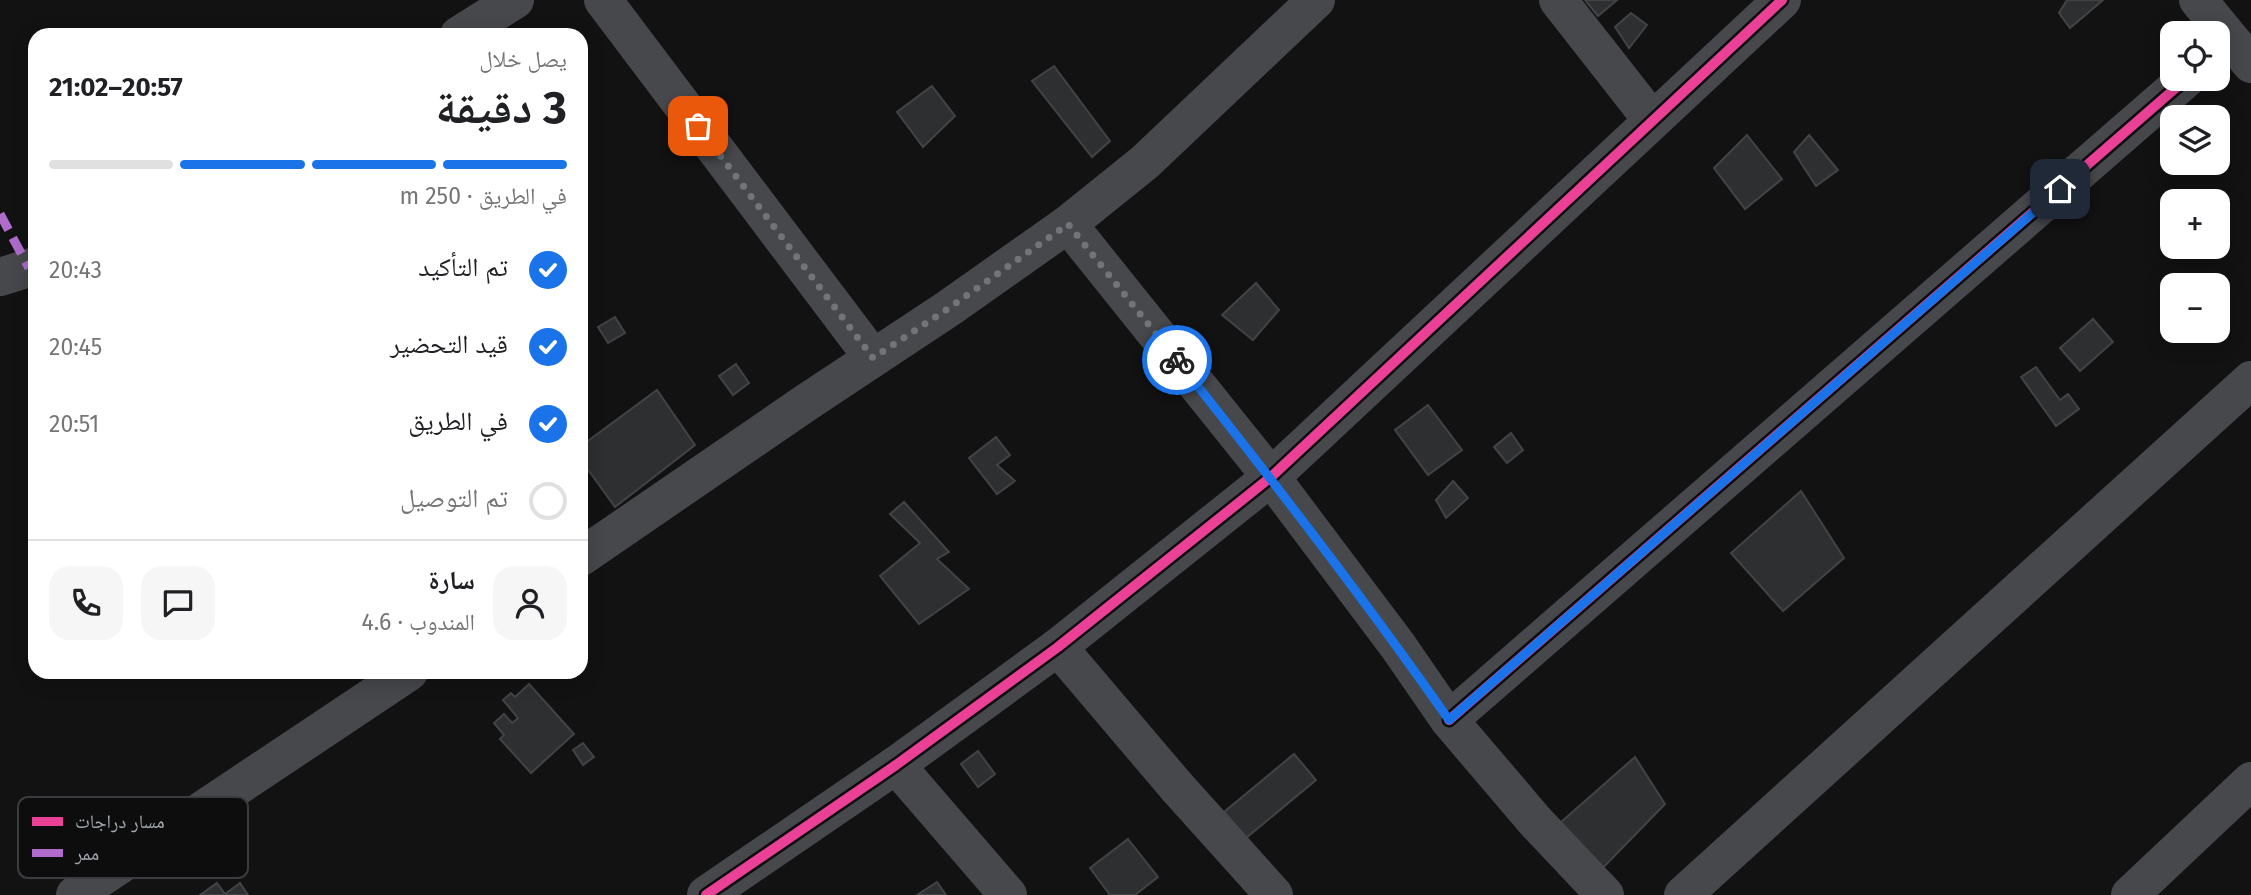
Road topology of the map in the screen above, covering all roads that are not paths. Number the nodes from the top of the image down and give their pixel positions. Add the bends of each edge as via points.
1 (514, 0) edge
2 (603, 0) edge
3 (1316, 0) edge
4 (1558, 0) edge
5 (1782, 0) edge
6 (2198, 0) edge
7 (470, 28) edge
8 (2238, 43) edge
9 (2172, 91) edge
10 (1652, 120) junction
11 (1068, 224) junction
12 (28, 268) edge
13 (0, 277) edge
14 (873, 358) junction
15 (2251, 380) edge
16 (1271, 477) junction
17 (588, 549) edge
18 (1058, 647) junction
19 (399, 679) edge
20 (1449, 720) junction
21 (895, 765) junction
22 (2251, 781) edge
23 (222, 797) edge
24 (100, 878) edge
25 (75, 895) edge
26 (706, 895) edge
27 (1008, 895) edge
28 (1274, 895) edge
29 (1605, 895) edge
30 (1683, 895) edge
31 (2130, 895) edge

1 - 7 street
2 - 14 street
3 - 11 street via 1144,162
4 - 10 street
5 - 10 street
6 - 8 street
9 - 20 street
10 - 16 street
11 - 14 street
11 - 16 street
12 - 13 street
14 - 17 street
15 - 30 street
16 - 18 street
16 - 20 street
18 - 21 street
18 - 28 street
19 - 23 street
20 - 29 street
21 - 26 street
21 - 27 street
22 - 31 street
24 - 25 street

